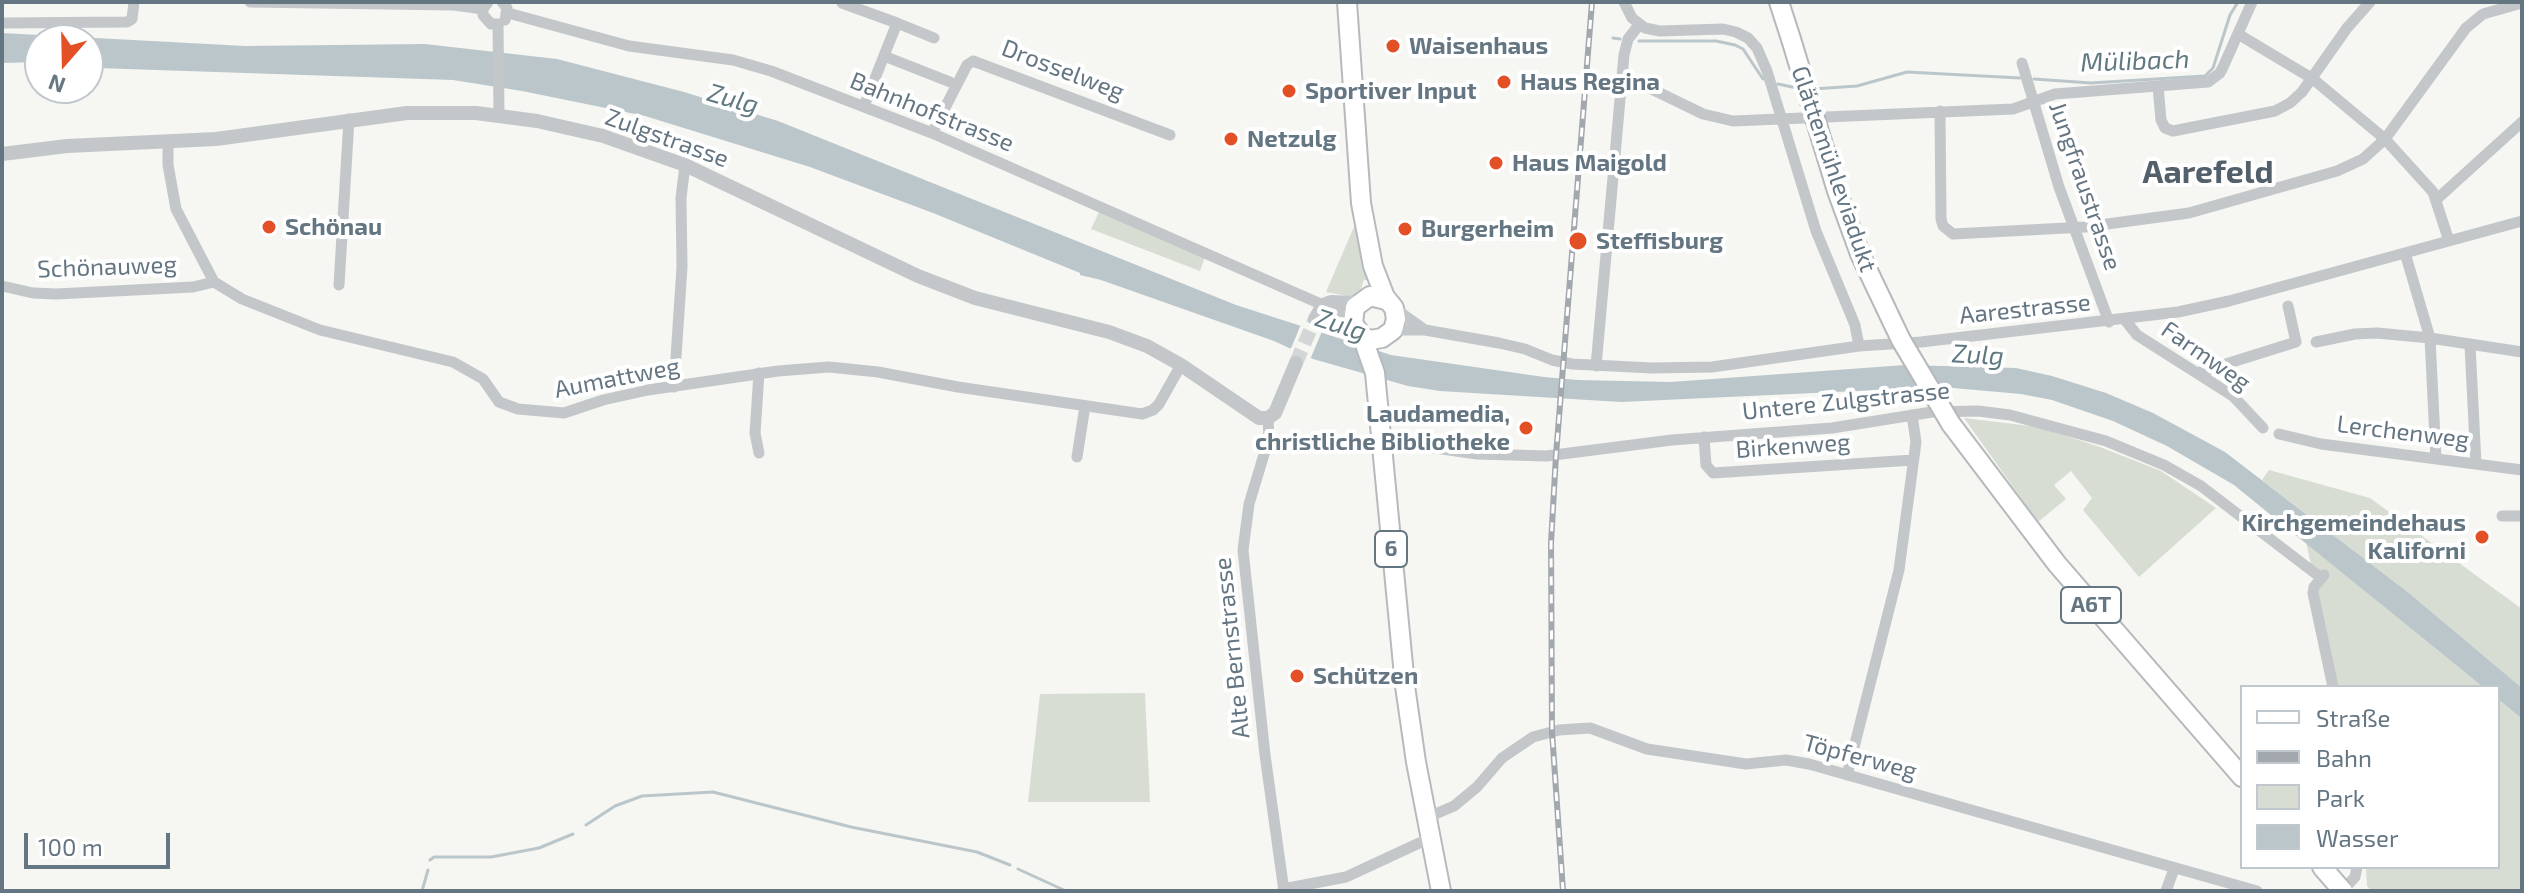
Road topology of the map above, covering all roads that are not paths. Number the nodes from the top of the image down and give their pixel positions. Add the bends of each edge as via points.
1 (134, 2) edge
2 (250, 2) edge
3 (1347, 2) edge
4 (1624, 2) edge
5 (1779, 2) edge
6 (2252, 2) edge
7 (2370, 2) edge
8 (842, 3) edge
9 (2522, 3) edge
10 (485, 6) edge
11 (505, 8) edge
12 (2483, 8) edge
13 (2, 23) edge
14 (897, 23) junction
15 (498, 24) junction
16 (1639, 25) junction
17 (2238, 34) junction
18 (934, 38) dead end
19 (884, 56) junction
20 (2022, 63) dead end
21 (1623, 78) junction
22 (2313, 79) junction
23 (950, 82) dead end
24 (2158, 86) junction
25 (2032, 102) junction
26 (864, 106) junction
27 (1940, 111) junction
28 (499, 115) junction
29 (349, 119) junction
30 (1782, 120) junction
31 (2522, 122) edge
32 (932, 133) junction
33 (1170, 135) dead end
34 (2385, 139) junction
35 (168, 142) junction
36 (2, 154) edge
37 (685, 165) junction
38 (2437, 199) junction
39 (2522, 221) edge
40 (2075, 228) junction
41 (2449, 241) junction
42 (2405, 253) junction
43 (1373, 266) junction
44 (214, 282) junction
45 (339, 285) dead end
46 (2, 286) edge
47 (1362, 300) junction
48 (1390, 304) junction
49 (1323, 305) junction
50 (2288, 306) dead end
51 (1315, 319) tunnel mouth
52 (2125, 320) junction
53 (2109, 322) junction
54 (1425, 330) junction
55 (1373, 335) junction
56 (2430, 338) junction
57 (2316, 342) dead end
58 (2470, 345) junction
59 (1859, 346) junction
60 (2522, 352) edge
61 (1296, 363) tunnel mouth
62 (1181, 365) junction
63 (1596, 366) junction
64 (759, 373) junction
65 (2197, 373) junction
66 (674, 387) junction
67 (1085, 406) junction
68 (1912, 415) junction
69 (1268, 418) junction
70 (2263, 428) dead end
71 (2279, 434) dead end
72 (1704, 437) junction
73 (1381, 446) junction
74 (759, 453) dead end
75 (1077, 457) dead end
76 (2436, 459) junction
77 (1913, 460) junction
78 (2476, 464) junction
79 (2522, 470) edge
80 (2502, 516) dead end
81 (2522, 516) edge
82 (2333, 685) edge
83 (1847, 775) junction
84 (2240, 775) edge
85 (1426, 818) junction
86 (1430, 838) junction
87 (2174, 869) junction
88 (2324, 869) edge
89 (2356, 869) edge
90 (2340, 888) edge
91 (1283, 890) edge
92 (1441, 891) edge
93 (2166, 891) edge
94 (2257, 891) edge

1 - 13 street via 127,22
2 - 10 street
3 - 43 main road via 1358,179
4 - 16 street
5 - 84 main road, Glättemühleviadukt / A6T, bridge via 1857,247 1893,325 1951,424 2057,564
6 - 17 street
7 - 22 street
8 - 14 street
9 - 12 street
10 - 15 street via 486,21
11 - 15 street
11 - 26 street, Bahnhofstrasse via 629,46 751,64
12 - 34 street
14 - 18 street
14 - 19 street
15 - 28 street
16 - 21 street via 1625,47
16 - 30 street via 1660,31 1723,29 1748,38 1757,48
17 - 22 street
17 - 24 street via 2214,78 2202,84
19 - 23 street
19 - 26 street
20 - 25 street, Jungfraustrasse
21 - 30 street via 1717,119
21 - 63 street
22 - 24 street via 2297,98 2275,111 2173,131 2161,120
22 - 34 street
24 - 25 street via 2055,94
25 - 27 street via 2013,109
25 - 40 street, Jungfraustrasse
26 - 32 street, Bahnhofstrasse
27 - 30 street
27 - 40 street via 1941,219 1947,231 1960,235
28 - 29 street, Zulgstrasse via 419,113
28 - 37 street, Zulgstrasse via 574,128
29 - 35 street, Zulgstrasse via 240,137
29 - 45 street
30 - 59 street
31 - 38 street
32 - 33 street, Drosselweg via 973,61
32 - 49 street, Bahnhofstrasse
34 - 38 street
34 - 40 street via 2350,166 2240,201
35 - 36 street, Zulgstrasse
35 - 44 street via 176,209
37 - 62 street, Zulgstrasse via 918,276 989,303 1133,340
37 - 66 street
38 - 41 street
39 - 41 street, Aarestrasse
40 - 53 street, Jungfraustrasse
41 - 42 street, Aarestrasse
42 - 52 street, Aarestrasse via 2229,301
42 - 56 street
43 - 47 main road
43 - 48 main road
44 - 46 street, Schönauweg via 56,294
44 - 66 street, Aumattweg via 320,330 453,362 483,379 499,402 518,409 564,413
47 - 48 main road via 1378,296
47 - 49 street
47 - 55 main road via 1353,312
48 - 54 street
48 - 55 main road via 1396,319
49 - 51 street
49 - 55 street
50 - 65 street via 2296,342
52 - 53 street, Aarestrasse
52 - 65 street, Farmweg via 2135,333
53 - 59 street, Aarestrasse
54 - 55 street
54 - 63 street, Aarestrasse
55 - 73 main road, 6
56 - 57 street via 2365,333
56 - 58 street
56 - 76 street
58 - 60 street
58 - 78 street
59 - 63 street, Aarestrasse via 1698,368
61 - 69 street, Alte Bernstrasse via 1277,410
62 - 67 street, Aumattweg via 1150,412
62 - 69 street, Zulgstrasse via 1256,417
64 - 66 street, Aumattweg
64 - 67 street, Aumattweg via 844,367
64 - 74 street
65 - 70 street, Farmweg via 2233,396
67 - 75 street
68 - 72 street, Untere Zulgstrasse via 1832,428
68 - 77 street
68 - 82 street, Untere Zulgstrasse via 2010,415 2126,448 2201,486 2322,576 2313,593
69 - 91 street, Alte Bernstrasse via 1269,438 1249,504 1243,550
71 - 76 street, Lerchenweg
72 - 73 street, Untere Zulgstrasse via 1546,456
72 - 77 street, Birkenweg via 1706,465 1713,473
73 - 85 main road, 6 via 1402,664
76 - 78 street, Lerchenweg
77 - 83 street via 1897,582
78 - 79 street, Lerchenweg
80 - 81 street
83 - 85 street, Töpferweg via 1797,761 1746,764 1671,753 1634,746 1596,729 1567,729 1539,735 1513,749 1460,801
83 - 87 street, Töpferweg
85 - 86 main road, 6
86 - 91 street via 1346,877
86 - 92 main road, 6
87 - 93 street
87 - 94 street, Töpferweg
88 - 90 main road
89 - 90 street via 2352,881

